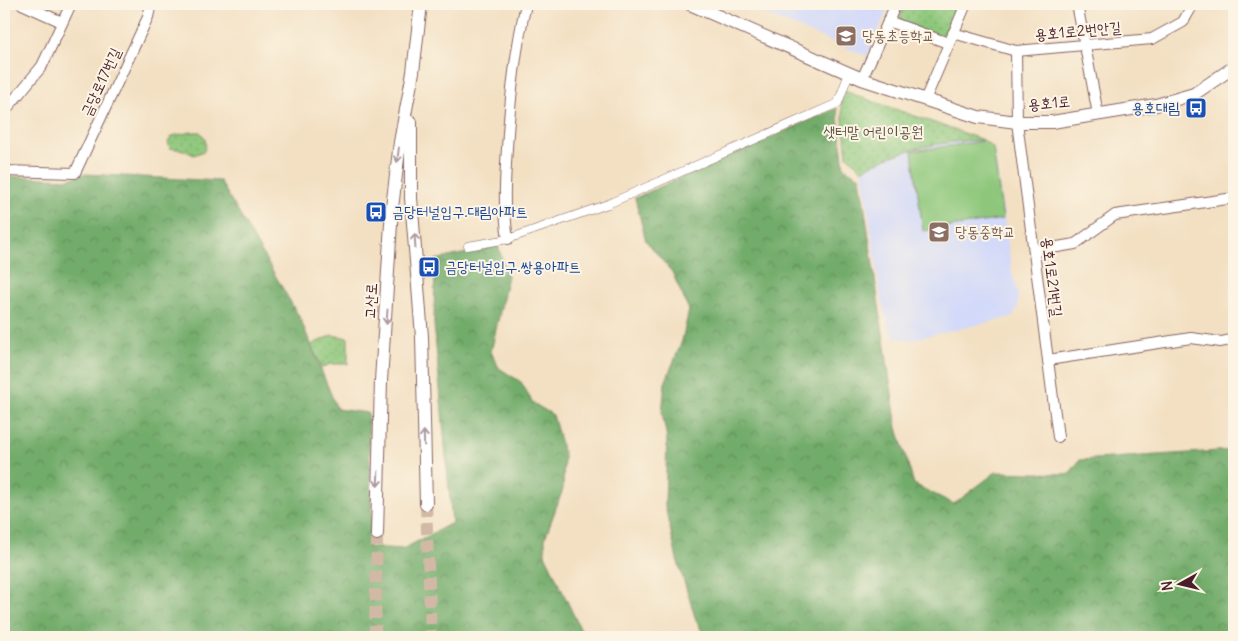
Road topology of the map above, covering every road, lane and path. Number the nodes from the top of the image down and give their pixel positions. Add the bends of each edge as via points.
1 (22, 4) edge
2 (71, 4) edge
3 (151, 4) edge
4 (421, 4) edge
5 (526, 4) edge
6 (693, 4) edge
7 (896, 4) edge
8 (966, 4) edge
9 (1077, 4) edge
10 (1193, 4) edge
11 (888, 20) junction
12 (62, 22) junction
13 (953, 32) junction
14 (948, 43) junction
15 (1086, 46) junction
16 (1016, 51) junction
17 (1233, 70) edge
18 (413, 72) junction
19 (849, 73) junction
20 (862, 79) junction
21 (924, 100) junction
22 (4, 112) edge
23 (1098, 114) junction
24 (1017, 122) junction
25 (4, 171) edge
26 (1234, 198) edge
27 (508, 239) junction
28 (468, 246) dead end
29 (1034, 251) junction
30 (1234, 339) edge
31 (1048, 360) junction
32 (1058, 437) dead end
33 (426, 504) tunnel mouth
34 (377, 534) tunnel mouth

1 - 12 street
2 - 12 street
3 - 25 street, 금당로17번길 via 148,17 75,173
4 - 18 street, 고산로
5 - 27 street via 517,42 508,131 504,195
6 - 19 street, 용호1로
7 - 11 street
8 - 13 street
9 - 15 street
10 - 15 street, 용호1로2번안길 via 1183,22 1152,39
11 - 14 street
11 - 20 street
12 - 22 street via 42,66
13 - 14 street
13 - 16 street, 용호1로2번안길
14 - 21 street
15 - 16 street, 용호1로2번안길
15 - 23 street
16 - 24 street, 용호1로21번길
17 - 23 street, 용호1로 via 1194,94 1156,105
33 -> 18 street, 고산로 via 422,337 410,143
18 -> 34 street, 고산로 via 392,208 381,381
19 - 20 street, 용호1로
19 - 27 street via 838,102 608,204
20 - 21 street, 용호1로
21 - 24 street, 용호1로 via 978,117
23 - 24 street, 용호1로 via 1052,122
24 - 29 street, 용호1로21번길
26 - 29 street via 1115,215 1075,244
27 - 28 street
29 - 31 street, 용호1로21번길
30 - 31 street via 1221,342 1190,338
31 - 32 street, 용호1로21번길

